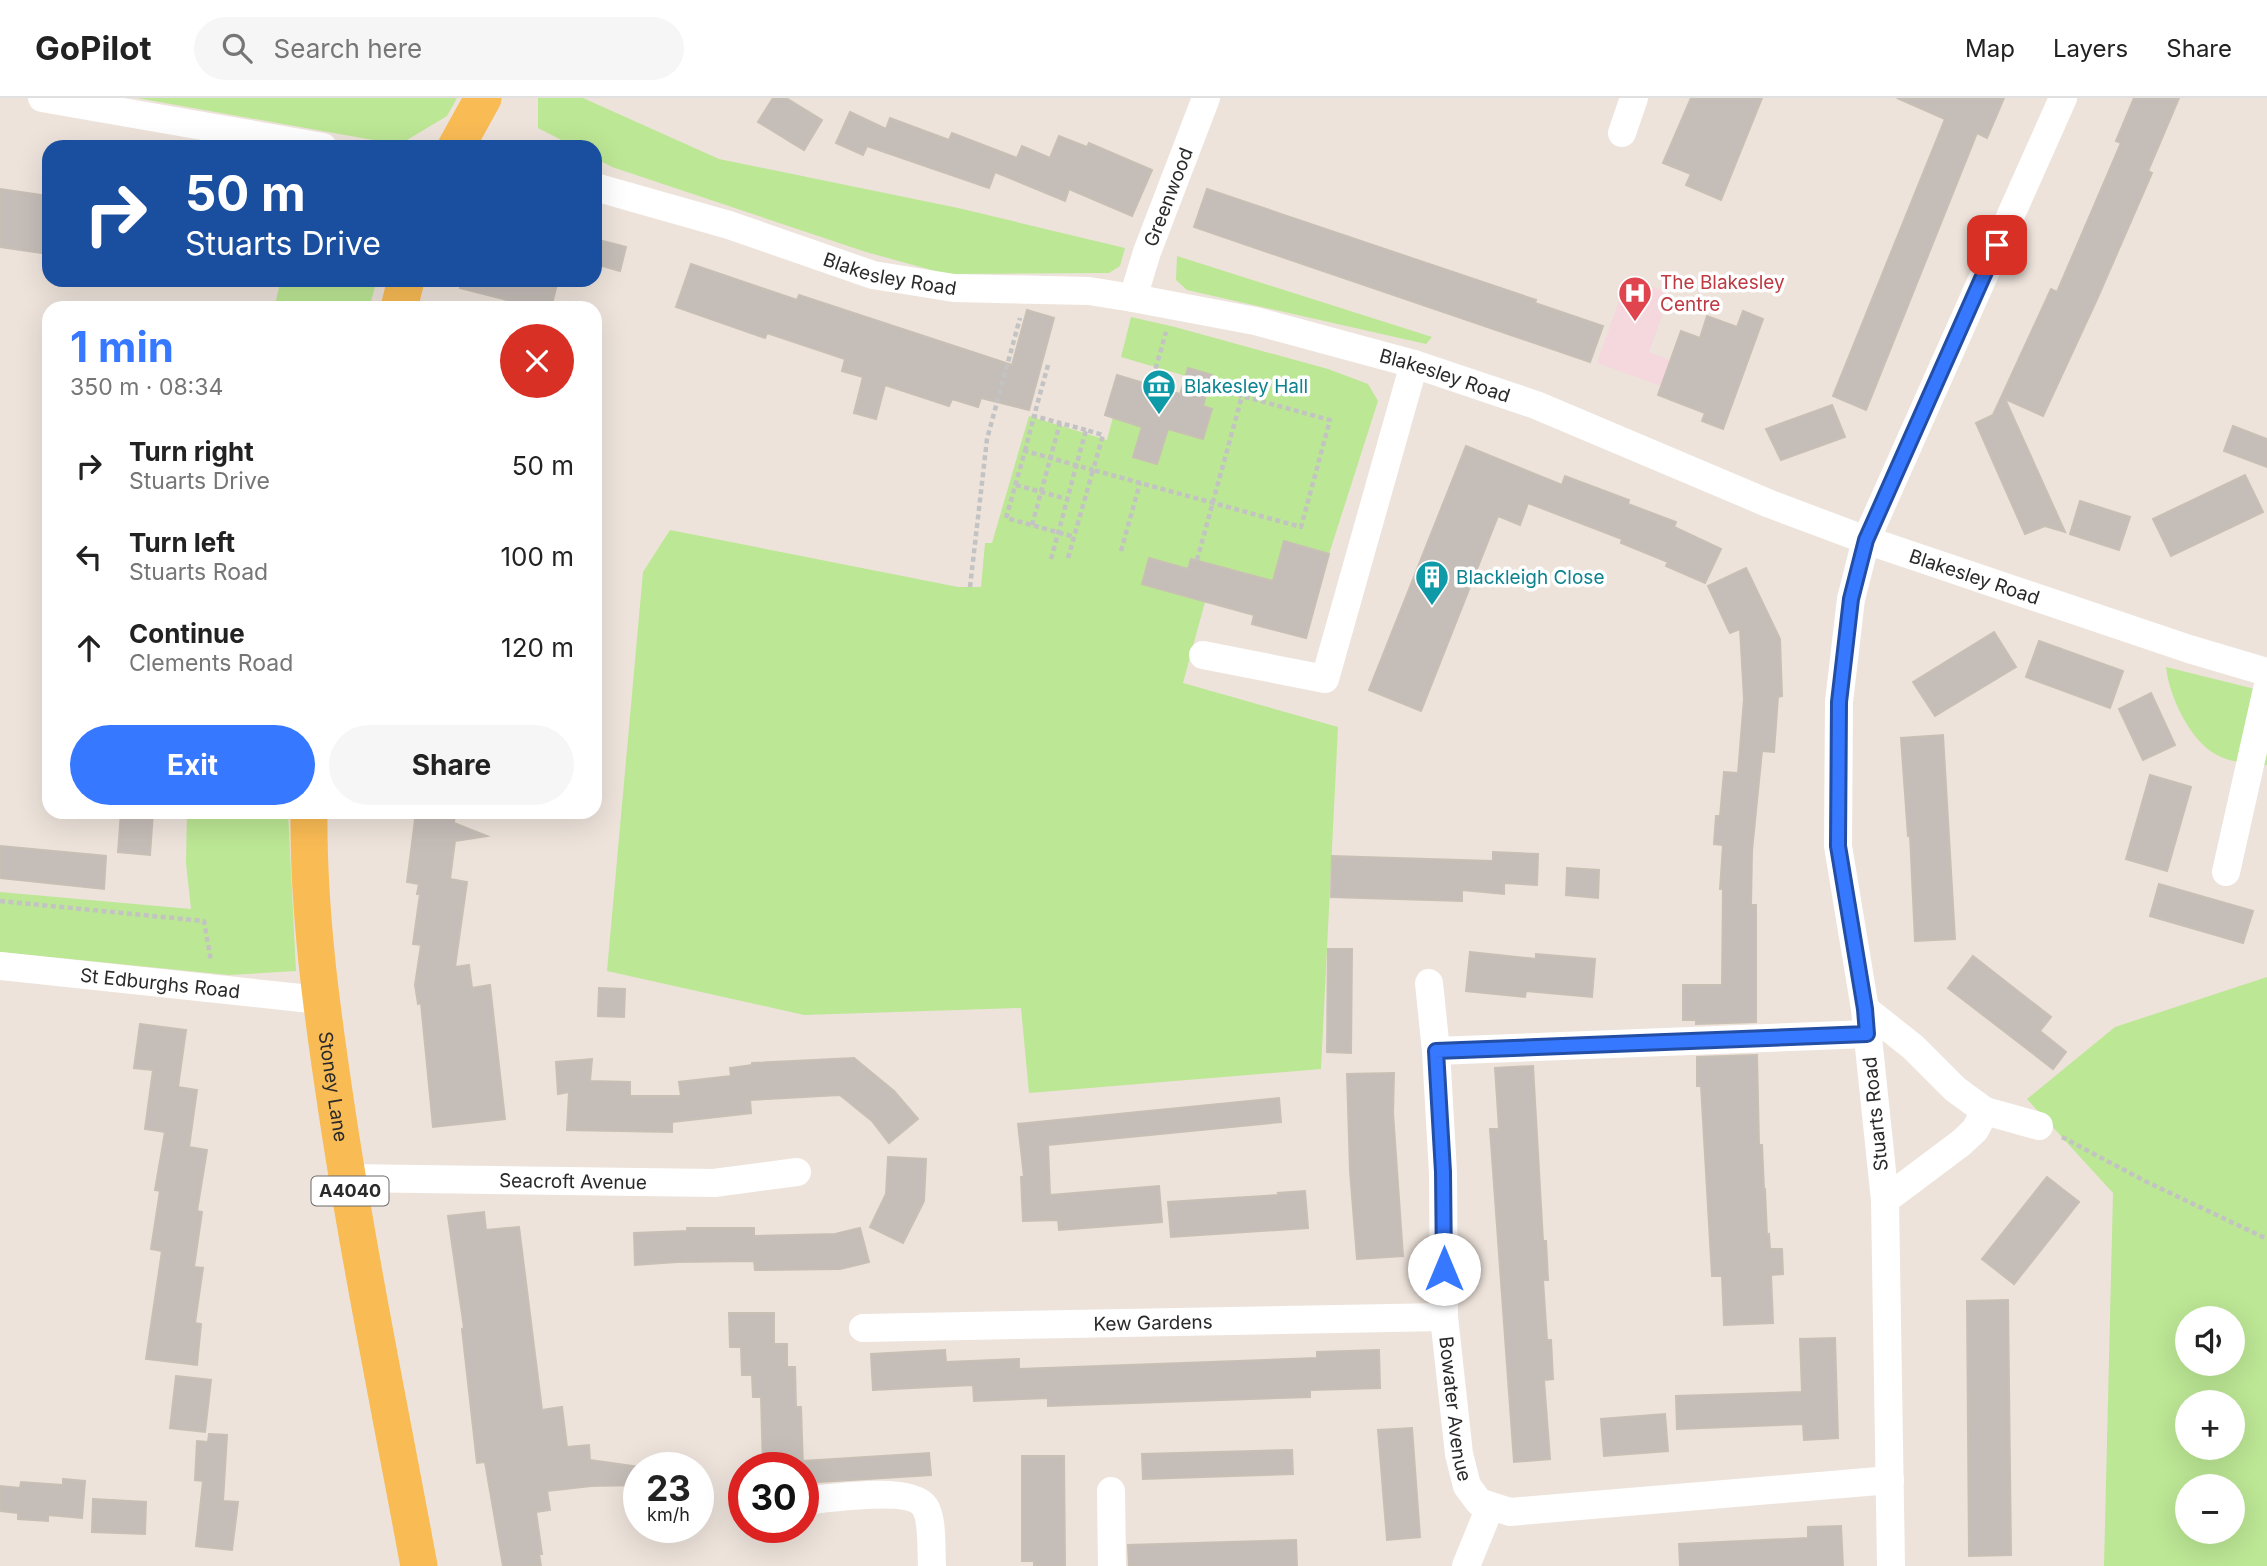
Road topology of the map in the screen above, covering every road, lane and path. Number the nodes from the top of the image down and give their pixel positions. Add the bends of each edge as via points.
1 (47, 98) edge
2 (483, 98) edge
3 (1206, 98) edge
4 (1634, 98) edge
5 (2063, 98) edge
6 (1622, 133) dead end
7 (284, 140) edge
8 (461, 140) edge
9 (602, 189) edge
10 (1028, 290) junction
11 (1133, 298) junction
12 (1174, 304) junction
13 (1414, 364) junction
14 (1048, 365) dead end
15 (1152, 386) dead end
16 (1209, 387) dead end
17 (1242, 396) junction
18 (1034, 416) junction
19 (1060, 423) junction
20 (1086, 430) junction
21 (1025, 451) junction
22 (1050, 458) junction
23 (1076, 466) junction
24 (1093, 470) junction
25 (1140, 483) junction
26 (1016, 485) junction
27 (1041, 491) junction
28 (1067, 499) junction
29 (1213, 503) junction
30 (1032, 525) junction
31 (1075, 537) junction
32 (1866, 540) junction
33 (1121, 551) dead end
34 (1068, 558) dead end
35 (1051, 559) dead end
36 (1197, 560) dead end
37 (970, 587) dead end
38 (1203, 654) dead end
39 (2267, 672) edge
40 (2267, 689) edge
41 (309, 819) edge
42 (2226, 872) dead end
43 (0, 901) edge
44 (0, 966) edge
45 (1429, 983) dead end
46 (217, 989) junction
47 (320, 1000) junction
48 (1866, 1022) junction
49 (1436, 1051) junction
50 (1985, 1111) junction
51 (2039, 1125) joint
52 (797, 1172) dead end
53 (347, 1178) junction
54 (1885, 1200) junction
55 (2267, 1239) edge
56 (1444, 1317) junction
57 (863, 1328) dead end
58 (1890, 1480) junction
59 (1111, 1491) dead end
60 (819, 1500) edge
61 (1490, 1507) junction
62 (419, 1566) edge
63 (932, 1566) edge
64 (1112, 1566) edge
65 (1466, 1566) edge
66 (1891, 1566) edge

1 - 7 street
2 - 8 main road
3 - 11 street, Greenwood
4 - 6 street
5 - 32 street, Stuarts Road
9 - 10 street, Blakesley Road via 729,225 873,275 954,288
10 - 11 street, Blakesley Road via 1089,291
10 - 37 path via 988,439
11 - 12 street, Blakesley Road
12 - 13 street, Blakesley Road
12 - 15 path
13 - 32 street, Blakesley Road via 1536,405
13 - 38 street via 1325,679
14 - 18 path
16 - 17 path
17 - 29 path
17 - 29 path via 1330,420 1301,527
18 - 19 path
18 - 21 path
19 - 20 path
19 - 22 path
20 - 23 path
20 - 24 path via 1103,435
21 - 22 path
21 - 26 path
22 - 23 path
22 - 27 path
23 - 24 path
23 - 28 path
24 - 25 path
24 - 31 path
25 - 29 path
25 - 33 path
26 - 27 path
26 - 30 path via 1006,518
27 - 28 path
27 - 30 path
28 - 35 path
29 - 36 path
30 - 31 path
31 - 34 path
32 - 39 street, Blakesley Road
32 - 48 street, Stuarts Road via 1851,599 1839,702 1838,846
40 - 42 street
41 - 47 main road, Stoney Lane / A4040 via 311,913
43 - 46 path via 204,922
44 - 46 street, St Edburghs Road
45 - 49 street, Bowater Avenue
46 - 47 street, St Edburghs Road
47 - 53 main road, Stoney Lane / A4040
48 - 49 street
48 - 50 street via 1913,1047
48 - 54 street, Stuarts Road
49 - 56 street, Bowater Avenue
50 - 51 street
50 - 54 street via 1961,1143
51 - 55 path
52 - 53 street, Seacroft Avenue via 714,1182
53 - 62 main road, Stoney Lane / A4040
54 - 58 street, Stuarts Road
56 - 57 street, Kew Gardens
56 - 61 street, Bowater Avenue via 1467,1486 1479,1502
58 - 61 street via 1510,1512
58 - 66 street, Stuarts Road
59 - 64 street
60 - 63 street via 899,1494 915,1499 925,1507
61 - 65 street

